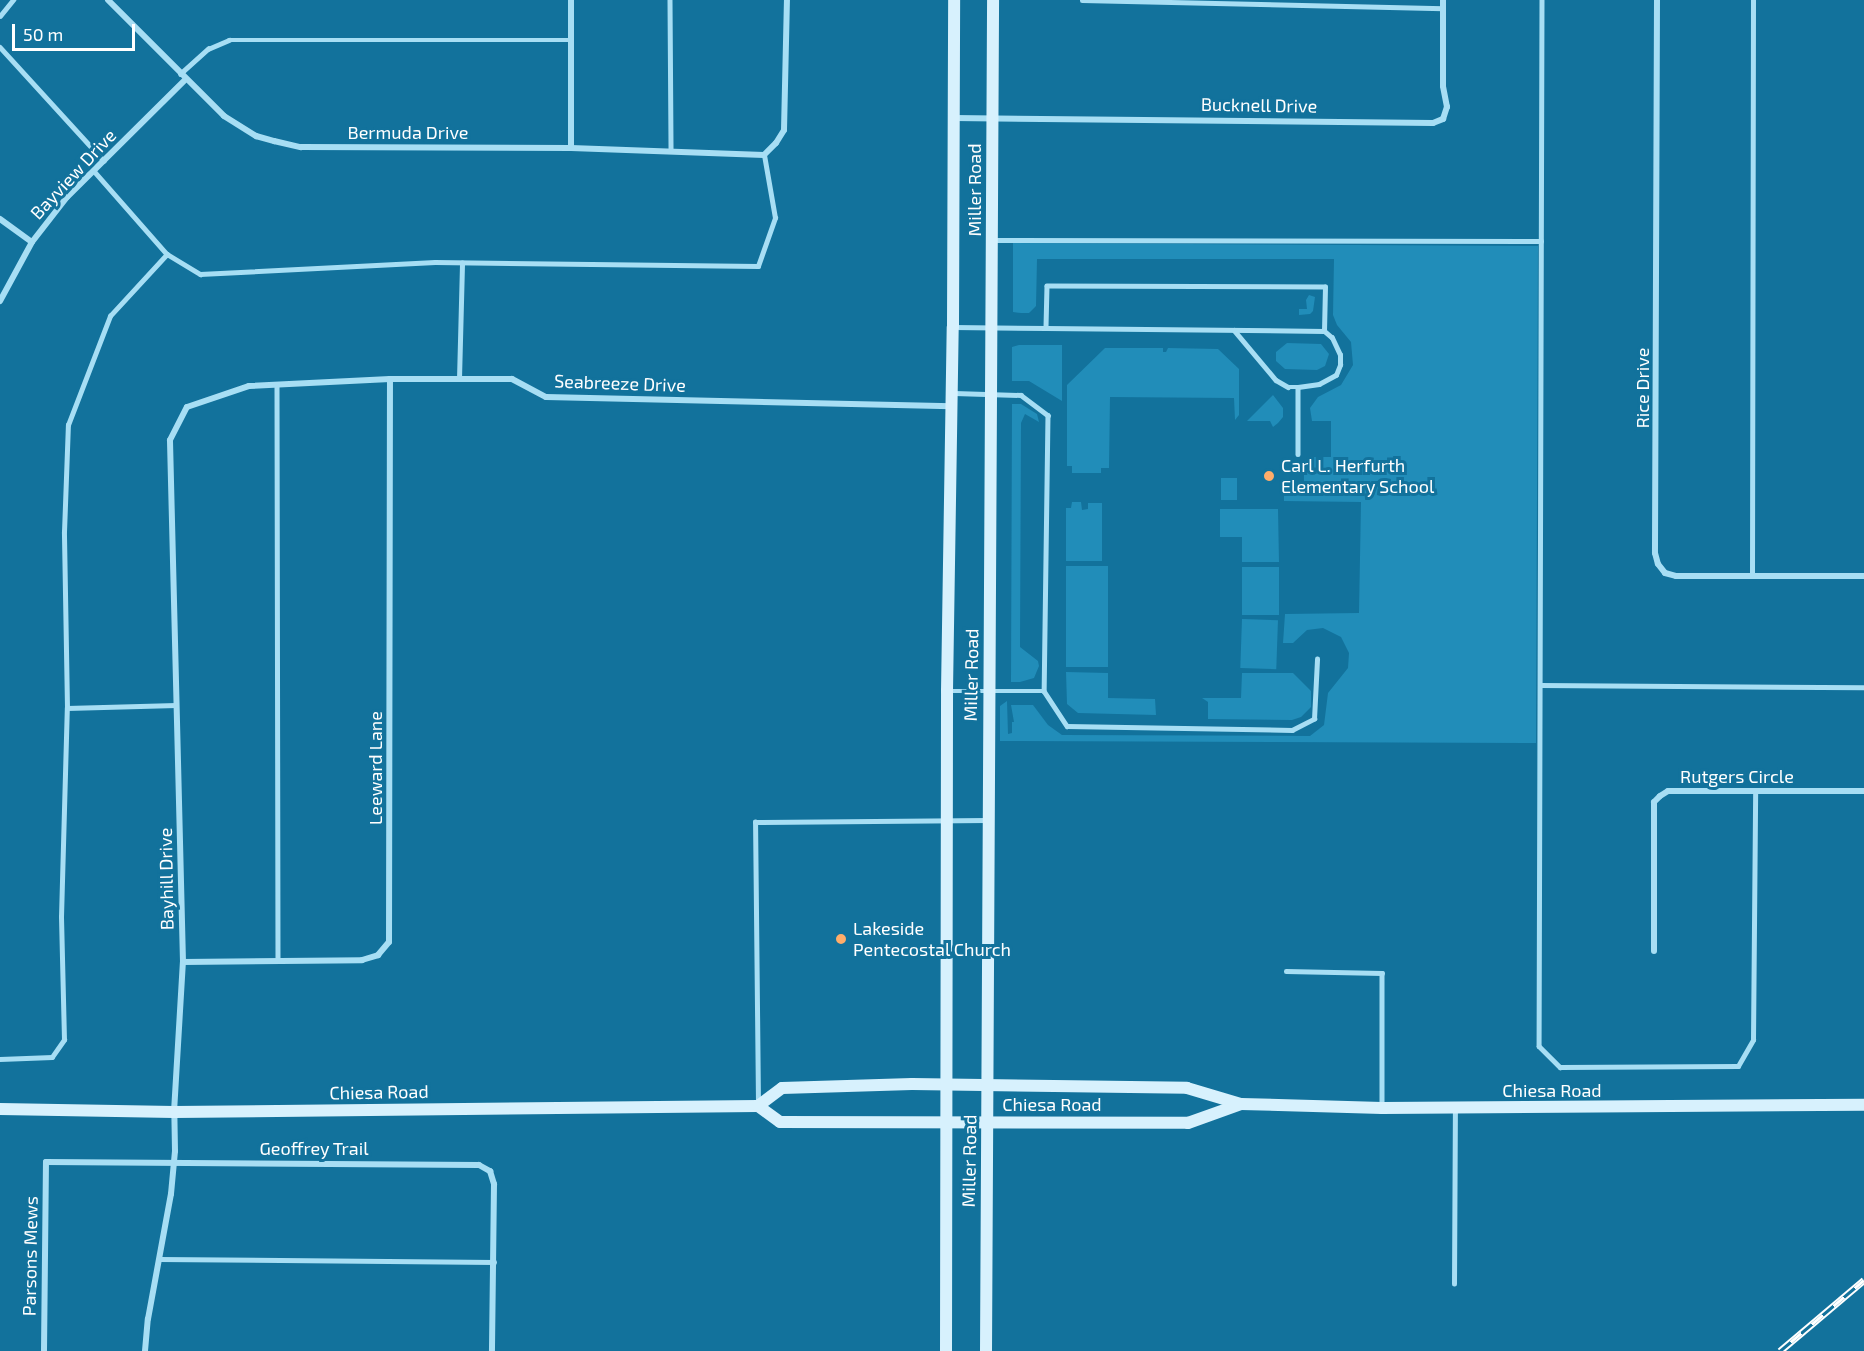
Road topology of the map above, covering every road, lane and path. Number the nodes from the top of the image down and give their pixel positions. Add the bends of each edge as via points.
1 (13, 0) edge
2 (108, 0) edge
3 (571, 0) edge
4 (670, 0) edge
5 (787, 0) edge
6 (954, 0) edge
7 (993, 0) edge
8 (1082, 0) edge
9 (1443, 0) edge
10 (1542, 0) edge
11 (1657, 0) edge
12 (1753, 0) edge
13 (1443, 8) junction
14 (0, 16) edge
15 (571, 40) junction
16 (0, 47) edge
17 (180, 74) junction
18 (185, 80) junction
19 (953, 118) junction
20 (992, 118) junction
21 (571, 148) junction
22 (670, 152) junction
23 (764, 155) junction
24 (104, 161) junction
25 (94, 171) junction
26 (0, 219) edge
27 (992, 240) junction
28 (1541, 241) junction
29 (32, 242) junction
30 (167, 254) junction
31 (462, 262) junction
32 (0, 301) edge
33 (953, 327) junction
34 (991, 327) junction
35 (1046, 328) junction
36 (1234, 330) junction
37 (1324, 331) junction
38 (390, 379) junction
39 (459, 379) junction
40 (277, 384) junction
41 (1298, 387) junction
42 (991, 394) junction
43 (952, 400) junction
44 (187, 407) joint
45 (1298, 454) dead end
46 (1752, 576) junction
47 (1864, 576) edge
48 (1317, 659) dead end
49 (1540, 685) junction
50 (1864, 687) edge
51 (948, 691) junction
52 (988, 691) junction
53 (1044, 691) junction
54 (176, 705) junction
55 (67, 708) junction
56 (1755, 791) junction
57 (1864, 791) edge
58 (947, 820) junction
59 (987, 820) junction
60 (1654, 951) dead end
61 (278, 961) junction
62 (183, 962) junction
63 (1286, 971) dead end
64 (0, 1059) edge
65 (987, 1085) junction
66 (948, 1086) junction
67 (1241, 1104) junction
68 (1864, 1105) edge
69 (758, 1106) junction
70 (1382, 1108) junction
71 (1455, 1108) junction
72 (0, 1109) edge
73 (174, 1112) junction
74 (948, 1122) junction
75 (988, 1122) junction
76 (46, 1162) joint
77 (174, 1162) junction
78 (159, 1259) junction
79 (494, 1262) junction
80 (1454, 1284) dead end
81 (44, 1351) edge
82 (145, 1351) edge
83 (492, 1351) edge
84 (946, 1351) edge
85 (986, 1351) edge

1 - 14 lane
2 - 17 street, Bermuda Drive
3 - 15 street
4 - 22 lane
5 - 23 street via 784,130
6 - 19 main road, Miller Road
7 - 20 main road, Miller Road
8 - 13 lane
9 - 13 street, Bucknell Drive
10 - 28 lane
11 - 46 street, Rice Drive via 1655,552 1665,573 1676,576
12 - 46 lane
13 - 20 street, Bucknell Drive via 1443,86 1447,107 1443,119 1433,123
15 - 17 lane via 229,40 208,49
15 - 21 street
16 - 24 lane
17 - 18 street, Bermuda Drive
18 - 21 street, Bermuda Drive via 240,128 301,147
18 - 24 street, Bayview Drive
19 - 20 street, Bucknell Drive
19 - 33 main road, Miller Road
20 - 27 main road, Miller Road
21 - 22 street, Bermuda Drive
22 - 23 street, Bermuda Drive
23 - 31 lane via 775,218 758,266
24 - 25 street, Bayview Drive
25 - 29 street, Bayview Drive via 67,197
25 - 30 lane
26 - 29 street
27 - 28 lane
27 - 34 main road, Miller Road
28 - 49 lane
29 - 32 street, Bayview Drive
30 - 31 lane via 200,274
30 - 55 lane via 110,316 68,425 64,532
31 - 39 lane
33 - 34 lane
33 - 43 main road, Miller Road
34 - 35 lane
34 - 42 main road, Miller Road
35 - 36 lane
35 - 37 lane via 1047,286 1325,287
36 - 37 lane
36 - 41 lane via 1276,380 1288,387
37 - 41 lane via 1340,355 1336,375 1319,384
38 - 39 street, Seabreeze Drive
38 - 40 street, Seabreeze Drive
38 - 61 street, Leeward Lane via 391,933 385,949 370,959
39 - 43 street, Seabreeze Drive via 512,379 546,397
40 - 44 street, Seabreeze Drive via 249,386
40 - 61 lane
41 - 45 lane
42 - 43 lane
42 - 52 main road, Miller Road
42 - 53 lane via 1021,395 1047,415
43 - 51 main road, Miller Road
44 - 54 street, Bayhill Drive via 170,440
46 - 47 street, Rice Drive
48 - 53 lane via 1314,719 1292,730 1067,726
49 - 50 lane
49 - 56 lane via 1539,1046 1560,1067 1738,1066 1753,1041
51 - 52 lane
51 - 58 main road, Miller Road
52 - 53 lane
52 - 59 main road, Miller Road
54 - 55 lane
54 - 62 street, Bayhill Drive
55 - 64 lane via 61,917 64,1041 52,1058
56 - 57 street, Rutgers Circle
56 - 60 street, Rutgers Circle via 1668,791 1654,802
58 - 59 lane
58 - 66 main road, Miller Road
58 - 69 lane via 755,822
59 - 65 main road, Miller Road
61 - 62 street, Leeward Lane
62 - 73 street, Bayhill Drive
63 - 70 lane via 1382,973
65 - 66 main road, Chiesa Road
65 - 67 main road, Chiesa Road via 1186,1088
65 - 75 main road, Miller Road
66 - 69 main road, Chiesa Road via 782,1088
66 - 74 main road, Miller Road
67 - 70 main road, Chiesa Road
67 - 75 main road, Chiesa Road via 1188,1123
68 - 71 main road, Chiesa Road
69 - 73 main road, Chiesa Road
69 - 74 main road, Chiesa Road via 780,1122
70 - 71 main road, Chiesa Road
71 - 80 lane
72 - 73 main road, Chiesa Road
73 - 77 street, Bayhill Drive
74 - 75 main road, Chiesa Road
74 - 84 main road, Miller Road
75 - 85 main road, Miller Road
76 - 77 street, Geoffrey Trail
76 - 81 street, Parsons Mews
77 - 78 street, Bayhill Drive
77 - 79 street, Geoffrey Trail via 479,1165 490,1171 494,1184
78 - 79 lane
78 - 82 street, Bayhill Drive
79 - 83 street, Geoffrey Trail

